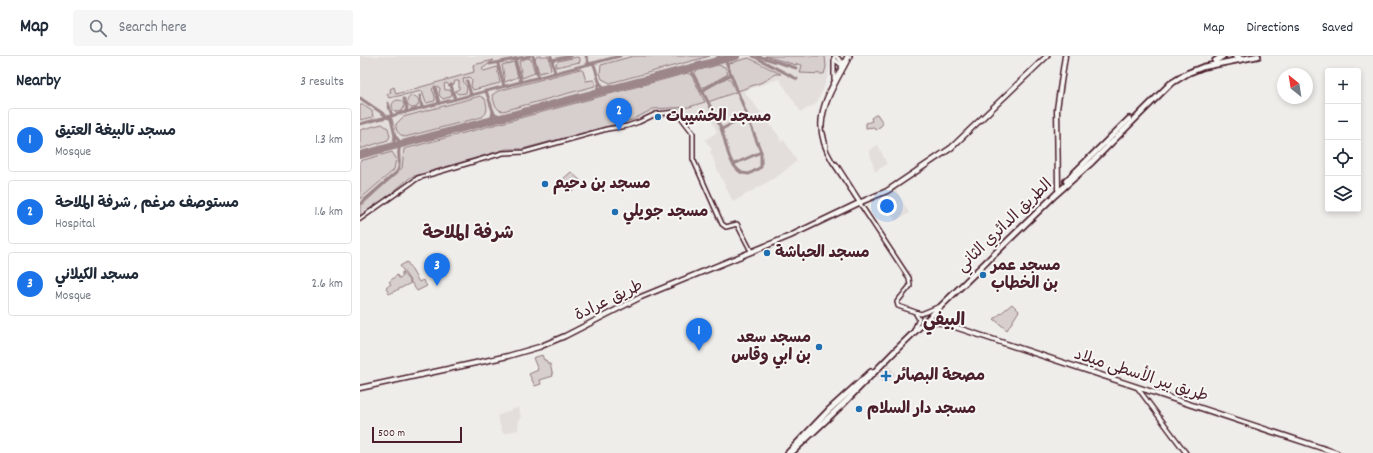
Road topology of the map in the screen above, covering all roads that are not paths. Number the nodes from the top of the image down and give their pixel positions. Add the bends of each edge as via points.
1 (834, 56) edge
2 (849, 56) edge
3 (1047, 56) edge
4 (1065, 56) edge
5 (1223, 56) edge
6 (1239, 56) edge
7 (1258, 56) edge
8 (1215, 62) junction
9 (844, 66) junction
10 (834, 83) junction
11 (1115, 137) junction
12 (1104, 143) junction
13 (1075, 172) junction
14 (1071, 180) junction
15 (1058, 189) junction
16 (856, 196) junction
17 (860, 203) junction
18 (360, 219) edge
19 (767, 246) junction
20 (752, 251) junction
21 (722, 265) junction
22 (940, 306) junction
23 (916, 314) junction
24 (938, 322) junction
25 (914, 330) junction
26 (912, 335) junction
27 (882, 361) junction
28 (463, 367) junction
29 (1137, 387) junction
30 (360, 389) edge
31 (851, 396) junction
32 (812, 431) junction
33 (788, 453) edge
34 (791, 453) edge
35 (1186, 453) edge
36 (1337, 453) edge

1 - 9 main road
1 - 10 main road
2 - 9 main road
3 - 17 main road, طريق عرادة via 947,152 892,188
4 - 15 main road via 1058,109
5 - 8 highway
6 - 8 highway, الطريق الدائري الثاني
7 - 11 highway, الطريق الدائري الثاني via 1203,67 1180,77 1164,89
8 - 12 highway, الطريق الدائري الثاني via 1195,67 1168,82
9 - 10 main road
9 - 16 main road via 826,105 823,131 827,149
10 - 16 main road via 821,113 822,140 828,155
11 - 12 highway via 1094,157
11 - 14 highway, الطريق الدائري الثاني
12 - 13 highway, الطريق الدائري الثاني
13 - 14 highway via 1086,164
13 - 15 highway, الطريق الدائري الثاني
14 - 22 highway, الطريق الدائري الثاني
15 - 22 highway, الطريق الدائري الثاني
16 - 17 main road
17 - 19 main road, طريق عرادة
17 - 23 main road via 910,279 910,286 897,302 898,306
18 - 20 main road via 418,178 503,153 524,152 627,126 656,114 677,112 693,132 693,159 722,224 726,227 737,224
19 - 20 main road, طريق عرادة
19 - 21 main road
20 - 21 main road, طريق عرادة
21 - 28 main road, طريق عرادة via 642,297 545,345
22 - 23 main road via 925,314
22 - 24 main road via 934,316
22 - 25 highway, الطريق الدائري الثاني
22 - 26 highway, الطريق الدائري الثاني
23 - 25 main road via 919,319
24 - 26 main road via 928,322
24 - 29 main road, طريق بير الأسطى ميلاد
25 - 27 highway, الطريق الدائري الثاني
26 - 31 highway, الطريق الدائري الثاني
27 - 31 highway via 837,407
27 - 32 highway, الطريق الدائري الثاني
28 - 30 main road, طريق عرادة
28 - 30 main road, طريق عرادة
29 - 35 main road
29 - 36 main road, طريق بير الأسطى ميلاد
31 - 32 highway, الطريق الدائري الثاني
32 - 33 highway, الطريق الدائري الثاني
32 - 34 highway, الطريق الدائري الثاني

